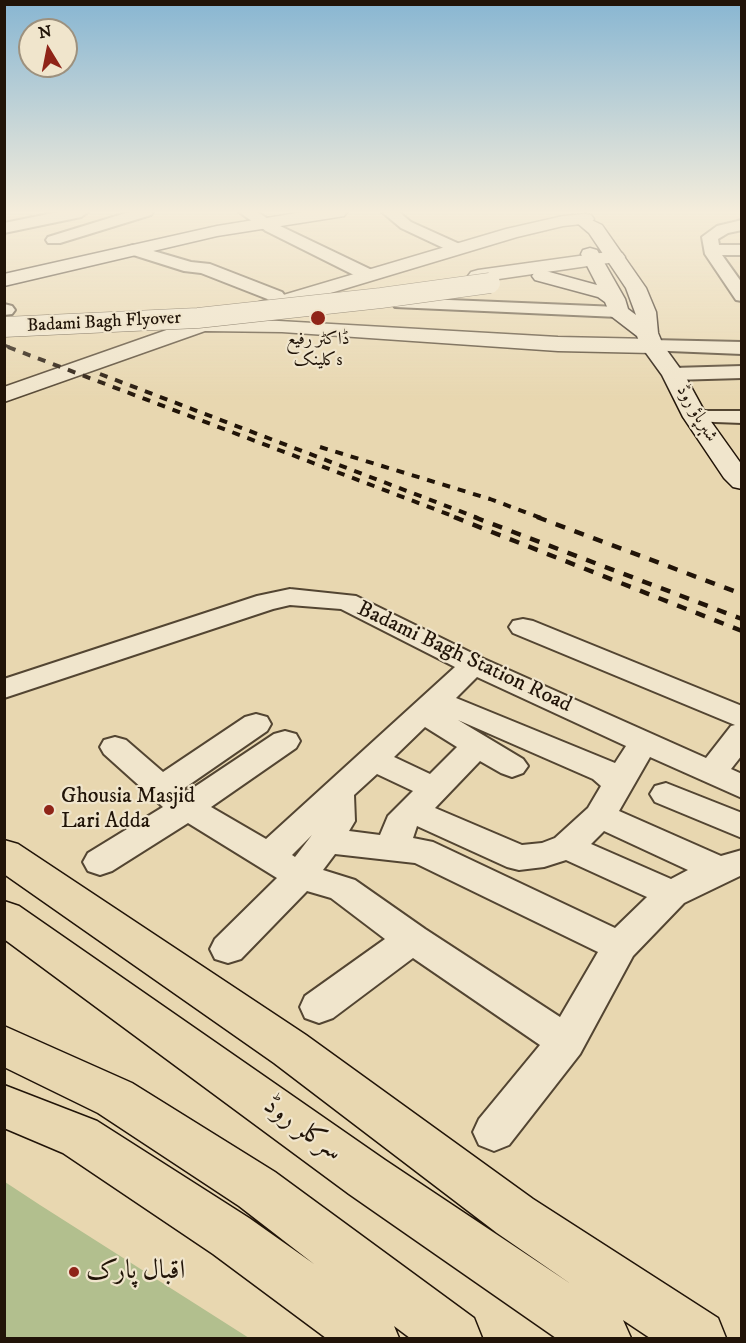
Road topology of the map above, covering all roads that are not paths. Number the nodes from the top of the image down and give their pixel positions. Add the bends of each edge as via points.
1 (27, 275) edge
2 (221, 275) edge
3 (368, 275) edge
4 (514, 275) edge
5 (559, 275) edge
6 (610, 275) edge
7 (621, 275) edge
8 (734, 275) edge
9 (4, 280) edge
10 (276, 296) dead end
11 (741, 296) edge
12 (401, 303) dead end
13 (616, 305) junction
14 (5, 316) edge
15 (203, 325) junction
16 (649, 340) junction
17 (741, 348) edge
18 (741, 372) edge
19 (673, 374) junction
20 (4, 395) edge
21 (694, 417) junction
22 (741, 417) edge
23 (741, 481) edge
24 (523, 627) dead end
25 (474, 665) junction
26 (4, 689) edge
27 (430, 706) junction
28 (741, 717) edge
29 (256, 724) dead end
30 (741, 733) edge
31 (285, 741) dead end
32 (644, 741) junction
33 (477, 745) junction
34 (115, 747) dead end
35 (373, 759) junction
36 (512, 766) dead end
37 (711, 773) junction
38 (618, 783) junction
39 (161, 788) junction
40 (741, 788) edge
41 (338, 792) junction
42 (666, 794) dead end
43 (424, 800) junction
44 (187, 808) junction
45 (600, 816) junction
46 (741, 826) edge
47 (326, 841) junction
48 (393, 848) junction
49 (567, 848) junction
50 (4, 854) edge
51 (267, 858) junction
52 (100, 862) dead end
53 (730, 866) edge
54 (300, 876) junction
55 (672, 894) junction
56 (4, 917) edge
57 (412, 939) junction
58 (620, 946) junction
59 (228, 949) dead end
60 (319, 1007) dead end
61 (566, 1042) junction
62 (4, 1045) edge
63 (4, 1106) edge
64 (494, 1132) dead end
65 (371, 1338) edge
66 (454, 1338) edge
67 (603, 1338) edge
68 (699, 1338) edge

1 - 9 street
2 - 10 street
3 - 15 street
4 - 14 street, Badami Bagh Flyover, bridge via 371,299 198,318 82,326
5 - 13 street via 605,293
6 - 13 street
7 - 16 street via 636,288 646,312
8 - 11 street
12 - 13 street
13 - 16 street
15 - 16 street via 558,344
15 - 20 street
16 - 17 street
16 - 19 street, شېرپاؤ روڈ
18 - 19 street
19 - 21 street, شېرپاؤ روڈ
21 - 22 street
21 - 23 street, شېرپاؤ روڈ
24 - 28 street
25 - 26 street, Badami Bagh Station Road via 347,602 290,597
25 - 27 street
25 - 32 street, Badami Bagh Station Road
27 - 33 street
27 - 35 street
27 - 38 street via 604,771
29 - 39 street
30 - 37 street
31 - 44 street
32 - 37 street, Badami Bagh Station Road
32 - 38 street
33 - 36 street
33 - 43 street
34 - 39 street
35 - 41 street
35 - 43 street
37 - 40 street, Badami Bagh Station Road
38 - 45 street
39 - 44 street
41 - 47 street via 339,821
41 - 51 street
42 - 46 street
43 - 48 street via 400,824
43 - 49 street via 519,858
44 - 51 street
44 - 52 street
45 - 49 street
45 - 53 street
47 - 48 street
47 - 54 street
48 - 58 street via 421,851
49 - 55 street
50 - 68 main road via 290,1048 515,1216
51 - 54 street
53 - 55 street
54 - 57 street via 342,889
54 - 59 street
55 - 58 street
56 - 67 main road, سرکلر روڈ via 367,1177
57 - 60 street
57 - 61 street
58 - 61 street
61 - 64 street
62 - 66 main road via 115,1098 257,1189
63 - 65 main road via 80,1137 231,1236

